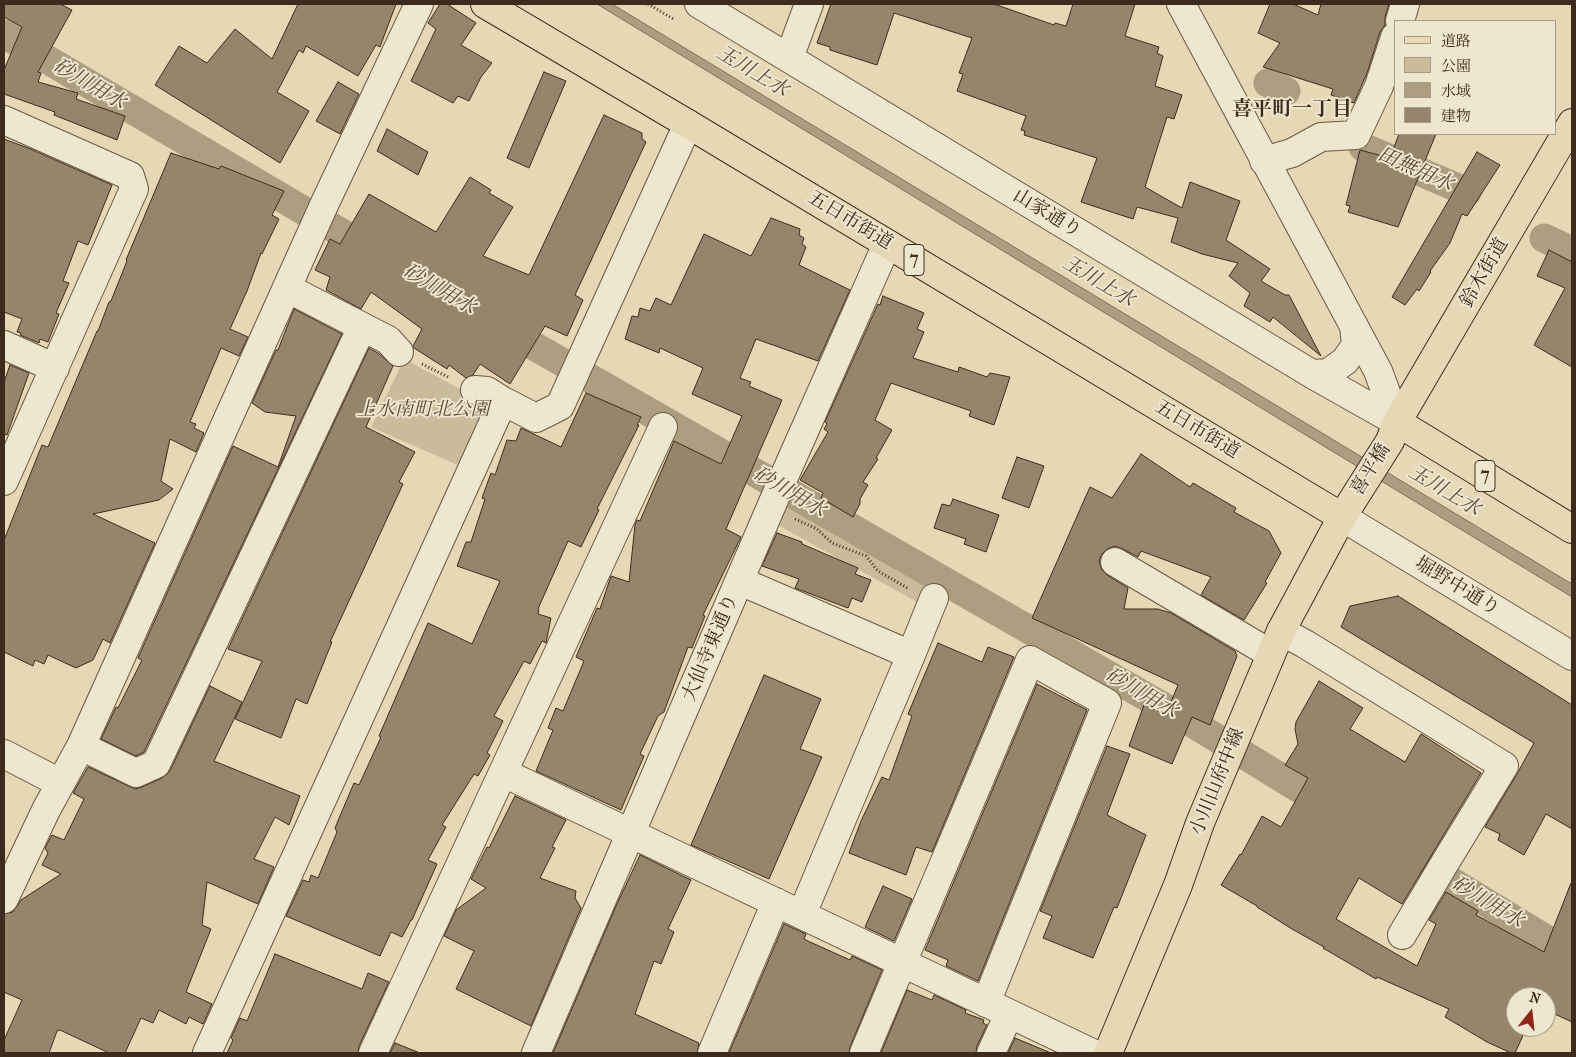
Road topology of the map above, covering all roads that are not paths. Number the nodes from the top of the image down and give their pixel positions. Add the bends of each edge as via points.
1 (419, 4) edge
2 (485, 4) edge
3 (808, 4) edge
4 (1181, 4) edge
5 (1405, 4) edge
6 (706, 6) edge
7 (1400, 20) edge
8 (1394, 39) edge
9 (789, 58) junction
10 (4, 120) edge
11 (1572, 123) edge
12 (688, 124) junction
13 (1264, 161) junction
14 (887, 244) junction
15 (287, 288) junction
16 (1354, 326) junction
17 (362, 327) junction
18 (4, 345) edge
19 (399, 352) road end
20 (55, 368) junction
21 (1312, 374) junction
22 (475, 390) road end
23 (504, 401) junction
24 (1397, 422) junction
25 (664, 427) dead end
26 (4, 479) edge
27 (1342, 517) junction
28 (1572, 530) edge
29 (1115, 562) dead end
30 (740, 580) junction
31 (933, 601) road end
32 (1276, 642) junction
33 (911, 655) junction
34 (1572, 656) edge
35 (81, 746) junction
36 (4, 754) edge
37 (504, 772) junction
38 (60, 783) junction
39 (631, 833) junction
40 (4, 899) edge
41 (776, 902) junction
42 (802, 914) junction
43 (1402, 935) dead end
44 (901, 962) junction
45 (997, 1008) junction
46 (207, 1053) edge
47 (373, 1053) edge
48 (536, 1053) edge
49 (712, 1053) edge
50 (864, 1053) edge
51 (991, 1053) edge
52 (1092, 1053) edge
53 (1108, 1053) edge

1 - 15 street
2 - 12 main road, 五日市街道 / 7
3 - 9 street
4 - 13 street
5 - 7 street
6 - 9 street, 山家通り
8 - 13 street via 1379,86 1356,135 1321,137 1292,153
9 - 21 street, 山家通り
10 - 20 street via 130,176 134,190
11 - 24 main road, 鈴木街道
12 - 14 main road, 五日市街道 / 7
12 - 23 street via 560,406 536,418
13 - 16 street
14 - 27 main road, 五日市街道 / 7
14 - 30 street, 大仙寺東通り
15 - 17 street
15 - 35 street
16 - 21 street via 1356,345 1345,361 1328,373
16 - 24 street via 1378,371
17 - 19 street via 388,340
17 - 35 street via 156,764 136,773
18 - 20 street
20 - 26 street
21 - 24 street, 山家通り
22 - 23 street via 486,391
23 - 46 street
24 - 27 main road, 喜平橋 via 1390,441
24 - 28 main road, 7
25 - 37 street
27 - 32 main road, 小川山府中線
27 - 34 street, 堀野中通り
29 - 32 street
30 - 33 street
30 - 39 street, 大仙寺東通り
31 - 33 street
32 - 43 street via 1305,644 1504,766
32 - 53 main road, 小川山府中線
33 - 42 street
35 - 38 street
36 - 38 street
37 - 39 street
37 - 47 street
38 - 40 street
39 - 41 street
39 - 48 street, 大仙寺東通り
41 - 42 street
41 - 49 street
42 - 44 street
44 - 45 street
44 - 45 street via 1030,660 1107,703
44 - 50 street
45 - 51 street
45 - 52 street

